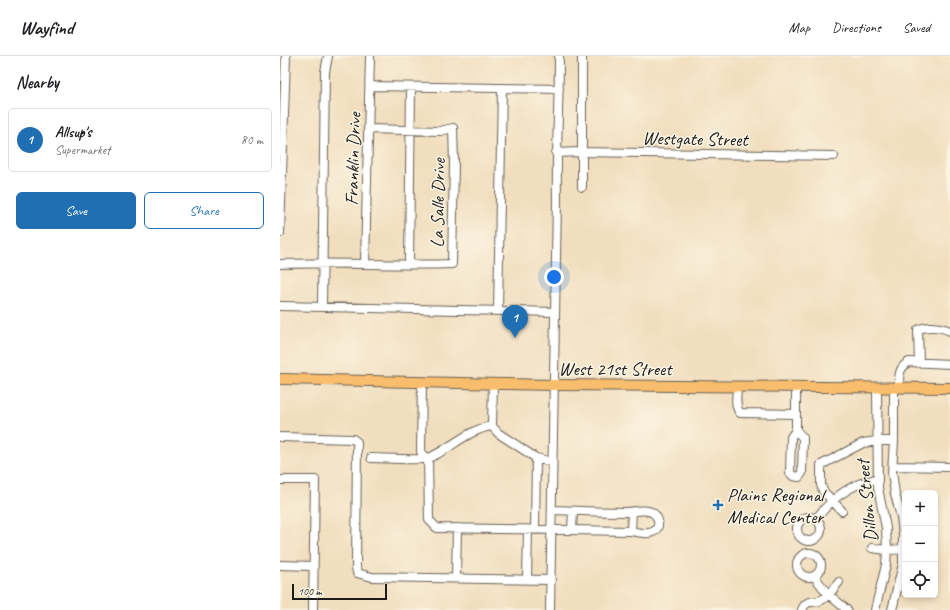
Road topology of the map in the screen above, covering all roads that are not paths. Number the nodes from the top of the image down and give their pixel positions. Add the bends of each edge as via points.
1 (286, 56) edge
2 (328, 56) edge
3 (370, 56) edge
4 (560, 56) edge
5 (582, 56) edge
6 (370, 86) junction
7 (412, 87) junction
8 (502, 88) junction
9 (559, 89) junction
10 (282, 114) edge
11 (369, 129) junction
12 (411, 130) junction
13 (581, 152) junction
14 (556, 153) junction
15 (834, 156) dead end
16 (582, 187) dead end
17 (280, 233) edge
18 (322, 262) junction
19 (280, 264) edge
20 (365, 264) junction
21 (409, 264) junction
22 (280, 306) edge
23 (322, 307) junction
24 (498, 310) junction
25 (555, 312) junction
26 (950, 331) edge
27 (919, 363) junction
28 (950, 364) edge
29 (280, 379) edge
30 (422, 382) junction
31 (493, 383) junction
32 (554, 385) junction
33 (737, 386) junction
34 (796, 387) junction
35 (877, 388) junction
36 (897, 388) junction
37 (950, 388) edge
38 (796, 414) junction
39 (492, 426) junction
40 (796, 430) junction
41 (280, 437) edge
42 (877, 441) junction
43 (894, 442) junction
44 (371, 458) dead end
45 (428, 458) junction
46 (536, 458) junction
47 (552, 462) junction
48 (950, 467) edge
49 (893, 469) junction
50 (877, 476) junction
51 (280, 480) edge
52 (832, 501) junction
53 (552, 510) junction
54 (572, 511) junction
55 (842, 511) dead end
56 (632, 512) junction
57 (816, 519) dead end
58 (902, 526) edge
59 (457, 528) junction
60 (531, 530) junction
61 (552, 530) junction
62 (572, 530) junction
63 (631, 531) junction
64 (872, 548) dead end
65 (902, 549) edge
66 (887, 550) junction
67 (903, 562) edge
68 (280, 565) edge
69 (312, 566) junction
70 (814, 576) dead end
71 (456, 578) junction
72 (528, 579) junction
73 (551, 580) junction
74 (838, 582) dead end
75 (828, 595) junction
76 (313, 610) edge
77 (550, 610) edge
78 (802, 610) edge
79 (847, 610) edge
80 (875, 610) edge
81 (892, 610) edge

1 - 10 street
2 - 18 street via 325,72
3 - 6 street, Franklin Drive
4 - 9 street
5 - 13 street
6 - 7 street
6 - 11 street, Franklin Drive
7 - 8 street
7 - 12 street
8 - 9 street
8 - 24 street
9 - 14 street
10 - 17 street
11 - 12 street, La Salle Drive
11 - 20 street, Franklin Drive
12 - 21 street
12 - 21 street, La Salle Drive via 440,131 453,128 454,163 452,264
13 - 14 street, Westgate Street
13 - 15 street, Westgate Street
13 - 16 street
14 - 25 street
18 - 19 street, La Salle Drive
18 - 20 street, La Salle Drive
18 - 23 street
20 - 21 street, La Salle Drive
22 - 23 street
23 - 24 street
24 - 25 street
25 - 32 street
26 - 27 street via 922,328 918,330
27 - 28 street
27 - 36 street, Dillon Street via 910,362 900,369
29 - 30 main road, West 21st Street
30 - 31 main road, West 21st Street
30 - 45 street via 421,451
31 - 32 main road, West 21st Street
31 - 39 street
32 - 33 main road, West 21st Street
32 - 47 street
33 - 34 main road, West 21st Street
33 - 38 street via 737,409 740,413
34 - 35 main road, West 21st Street
34 - 38 street
35 - 36 main road, West 21st Street
35 - 42 street, Dillon Street
36 - 37 main road, West 21st Street
36 - 43 street, Dillon Street
38 - 40 street
39 - 45 street
39 - 46 street via 498,433
40 - 40 street via 791,438 790,473 793,476 802,473 803,438
41 - 71 street via 353,439 357,442 357,573 372,577
42 - 43 street
42 - 50 street, Dillon Street
42 - 52 street via 862,443 821,465 820,485
43 - 49 street, Dillon Street
44 - 45 street
45 - 59 street via 429,520 437,528
46 - 47 street
46 - 60 street
47 - 53 street
48 - 49 street
49 - 50 street
49 - 58 street, Dillon Street
50 - 52 street via 856,485
50 - 66 street, Dillon Street
51 - 69 street via 315,480
52 - 55 street
52 - 57 street
53 - 54 street
53 - 61 street
54 - 56 street
54 - 62 street
56 - 63 street
56 - 63 street via 647,510 655,514 659,521 654,532 642,534
59 - 60 street
59 - 71 street
60 - 61 street
60 - 72 street
61 - 62 street
61 - 73 street
62 - 63 street
64 - 66 street
65 - 66 street
66 - 80 street, Dillon Street
67 - 81 street, Dillon Street
68 - 69 street
69 - 76 street
70 - 75 street
71 - 72 street
72 - 73 street
73 - 77 street
74 - 75 street
75 - 78 street via 822,601 808,602
75 - 79 street

